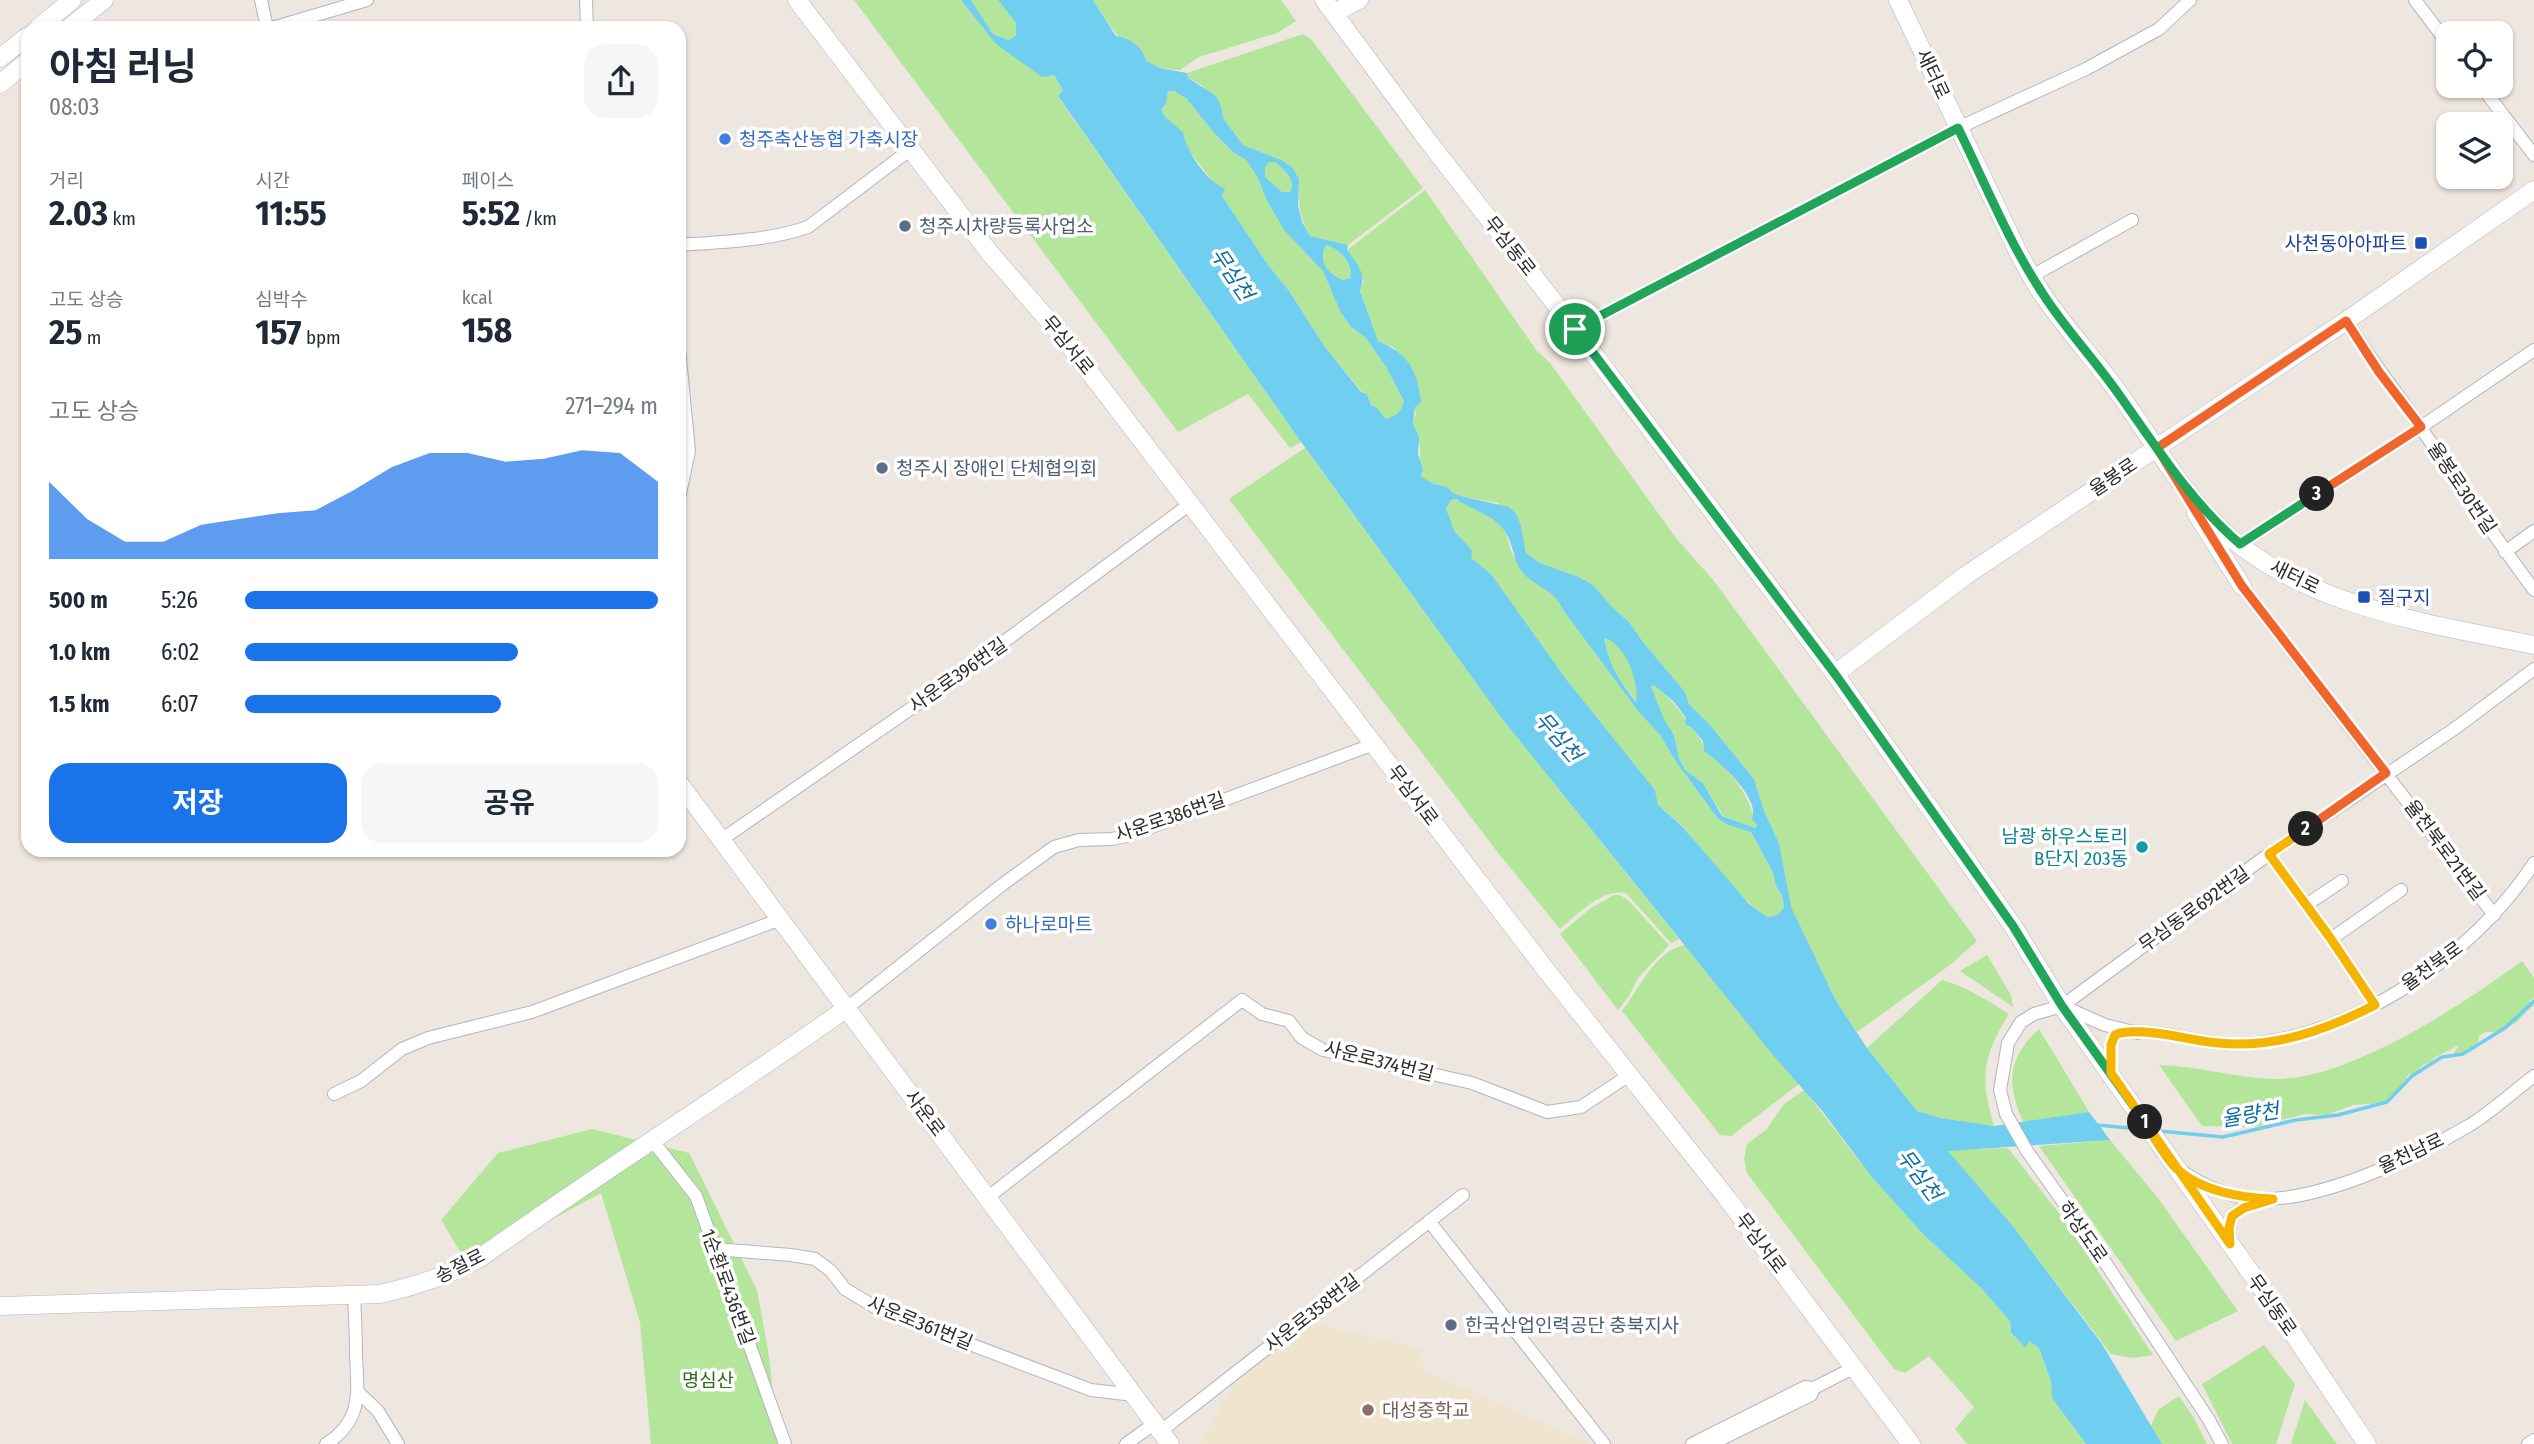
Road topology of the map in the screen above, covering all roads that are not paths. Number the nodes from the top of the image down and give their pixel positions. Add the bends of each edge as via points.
1 (72, 0) edge
2 (104, 0) edge
3 (261, 0) edge
4 (367, 0) edge
5 (586, 0) edge
6 (797, 0) edge
7 (1359, 0) edge
8 (1898, 0) edge
9 (2190, 0) edge
10 (2415, 0) edge
11 (1329, 7) edge
12 (46, 21) edge
13 (78, 21) edge
14 (267, 21) edge
15 (294, 21) edge
16 (587, 21) edge
17 (2436, 28) edge
18 (21, 42) edge
19 (0, 58) edge
20 (21, 67) edge
21 (0, 84) edge
22 (2490, 98) edge
23 (1958, 128) junction
24 (911, 149) junction
25 (2534, 155) edge
26 (2534, 190) edge
27 (2132, 220) dead end
28 (686, 244) edge
29 (2032, 276) junction
30 (2346, 321) junction
31 (1575, 329) junction
32 (2534, 350) edge
33 (686, 414) edge
34 (2421, 427) junction
35 (2157, 448) junction
36 (2170, 467) junction
37 (686, 468) edge
38 (1190, 504) junction
39 (2534, 531) edge
40 (2240, 544) junction
41 (2505, 552) junction
42 (2268, 565) junction
43 (2242, 586) junction
44 (2534, 590) edge
45 (2534, 645) edge
46 (2534, 669) edge
47 (1835, 674) junction
48 (1374, 744) junction
49 (2386, 773) junction
50 (686, 792) edge
51 (721, 840) junction
52 (2269, 854) junction
53 (2534, 863) edge
54 (2342, 881) dead end
55 (2401, 890) dead end
56 (2306, 905) junction
57 (2494, 915) junction
58 (781, 919) junction
59 (2331, 939) junction
60 (2375, 1005) junction
61 (2062, 1006) junction
62 (847, 1008) junction
63 (2138, 1033) junction
64 (2111, 1073) junction
65 (1628, 1076) junction
66 (2534, 1076) edge
67 (334, 1094) dead end
68 (652, 1140) junction
69 (2176, 1167) junction
70 (1463, 1195) dead end
71 (988, 1198) junction
72 (2273, 1199) junction
73 (1429, 1221) junction
74 (2230, 1244) junction
75 (715, 1249) junction
76 (354, 1295) junction
77 (0, 1306) edge
78 (1855, 1367) junction
79 (1814, 1388) junction
80 (358, 1391) junction
81 (1134, 1395) junction
82 (1162, 1433) edge
83 (2534, 1440) edge
84 (326, 1444) edge
85 (398, 1444) edge
86 (785, 1444) edge
87 (1126, 1444) edge
88 (1604, 1444) edge
89 (1692, 1444) edge
90 (1711, 1444) edge
91 (1911, 1444) edge
92 (2222, 1444) edge
93 (2367, 1444) edge
94 (2528, 1444) edge

1 - 12 street
2 - 13 street
3 - 14 street
4 - 15 street
5 - 16 street
6 - 24 street, 무심서로
7 - 11 street
8 - 23 street, 새터로
9 - 23 street via 2159,29 2086,69
10 - 17 street
11 - 31 street, 무심동로
18 - 19 street
20 - 21 street
22 - 25 street
23 - 29 street, 새터로
23 - 31 street
24 - 28 street via 808,227 765,238
24 - 38 street, 무심서로
26 - 30 street, 율봉로
27 - 29 street
29 - 35 street, 새터로
30 - 34 street, 율봉로30번길
30 - 35 street, 율봉로
31 - 47 street, 무심동로
32 - 34 street
33 - 37 street via 690,451
34 - 40 street
34 - 41 street, 율봉로30번길
35 - 36 street, 새터로
35 - 47 street, 율봉로 via 1965,576
36 - 40 street, 새터로 via 2206,514
36 - 43 street
38 - 48 street, 무심서로
38 - 51 street, 사운로396번길 via 955,678
39 - 41 street, 율봉로30번길
40 - 42 street, 새터로
41 - 44 street, 율봉로30번길
42 - 43 street via 2245,567 2240,576
42 - 45 street, 새터로 via 2324,592 2389,614
43 - 49 street, 율천북로21번길
46 - 49 street, 무심동로692번길
47 - 61 street, 무심동로 via 2013,926
48 - 62 street, 사운로386번길 via 1126,836 1079,840 1054,848
48 - 65 street, 무심서로
49 - 52 street, 무심동로692번길
49 - 57 street, 율천북로21번길
50 - 51 street, 사운로
51 - 58 street, 사운로
52 - 56 street
52 - 61 street, 무심동로692번길
53 - 57 street, 율천북로
54 - 56 street
55 - 59 street
56 - 59 street
57 - 60 street, 율천북로 via 2469,939
58 - 62 street, 사운로
58 - 67 street via 532,1012 428,1038 402,1049 361,1081
59 - 60 street
60 - 63 street, 율천북로 via 2323,1029 2272,1041 2221,1043 2177,1034
61 - 63 street via 2105,1025
61 - 64 street, 무심동로
61 - 92 street, 하상도로 via 2021,1022 2008,1043 2000,1090 2006,1114 2026,1151 2093,1244
62 - 68 street, 송절로
62 - 71 street, 사운로
63 - 64 street via 2115,1035
64 - 69 street, 무심동로
65 - 71 street, 사운로374번길 via 1581,1107 1547,1112 1472,1083 1323,1050 1302,1038 1289,1021 1262,1014 1242,1000
65 - 78 street, 무심서로
66 - 72 street, 율천남로 via 2471,1124 2398,1161 2330,1189
68 - 75 street, 1순환로436번길 via 696,1196
68 - 76 street, 송절로 via 456,1271 416,1286
69 - 72 street via 2223,1193
69 - 74 street, 무심동로
70 - 73 street, 사운로358번길
71 - 81 street, 사운로
72 - 74 street via 2232,1216
73 - 82 street, 사운로358번길
73 - 88 street
74 - 93 street, 무심동로
75 - 81 street, 사운로361번길 via 815,1259 845,1289 880,1310 1091,1390
75 - 86 street, 1순환로436번길
76 - 77 street, 송절로
76 - 80 street
78 - 79 street
78 - 91 street, 무심서로
79 - 89 street via 1805,1387
79 - 90 street via 1811,1395
80 - 84 street via 348,1425
80 - 85 street
81 - 82 street, 사운로
82 - 87 street, 사운로358번길
83 - 94 street

